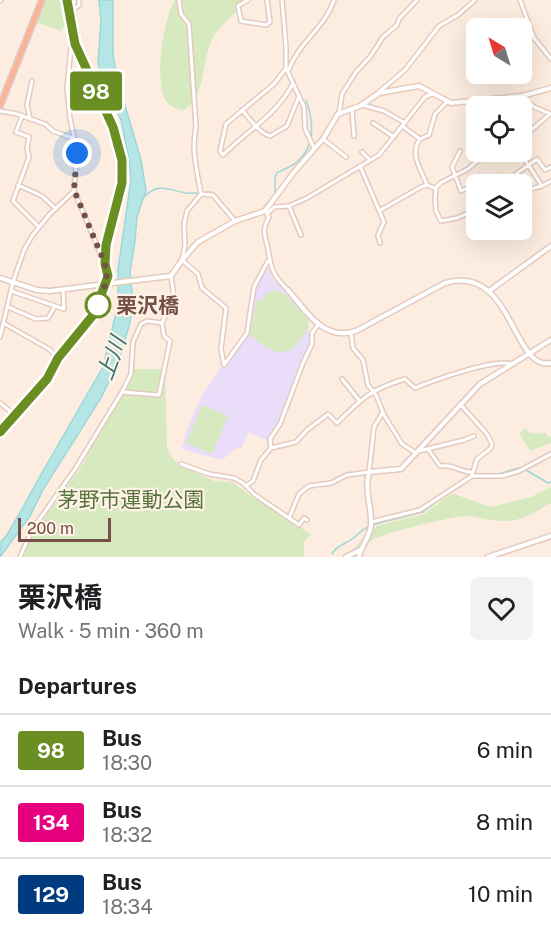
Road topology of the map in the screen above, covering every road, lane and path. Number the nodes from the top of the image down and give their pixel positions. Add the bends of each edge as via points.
1 (42, 0) edge
2 (67, 0) edge
3 (79, 0) edge
4 (179, 0) edge
5 (248, 0) edge
6 (267, 0) edge
7 (334, 0) edge
8 (417, 0) edge
9 (475, 0) edge
10 (520, 0) edge
11 (282, 1) edge
12 (70, 13) junction
13 (75, 44) junction
14 (551, 59) edge
15 (287, 70) junction
16 (32, 81) dead end
17 (293, 83) junction
18 (551, 88) edge
19 (379, 93) junction
20 (432, 94) junction
21 (299, 95) junction
22 (522, 96) edge
23 (466, 100) edge
24 (447, 102) junction
25 (363, 105) junction
26 (532, 105) edge
27 (0, 106) edge
28 (242, 110) junction
29 (352, 110) junction
30 (0, 111) edge
31 (338, 114) junction
32 (550, 114) edge
33 (22, 116) junction
34 (30, 119) junction
35 (373, 123) dead end
36 (403, 124) junction
37 (255, 126) junction
38 (532, 129) edge
39 (354, 136) dead end
40 (394, 138) junction
41 (324, 139) junction
42 (420, 139) junction
43 (75, 140) junction
44 (314, 148) junction
45 (460, 151) dead end
46 (362, 152) dead end
47 (346, 157) dead end
48 (369, 160) junction
49 (476, 162) edge
50 (526, 162) edge
51 (528, 165) junction
52 (360, 166) junction
53 (551, 166) edge
54 (516, 174) dead end
55 (454, 177) junction
56 (551, 181) edge
57 (18, 185) junction
58 (427, 185) junction
59 (542, 186) junction
60 (436, 189) junction
61 (466, 189) edge
62 (532, 189) edge
63 (74, 190) junction
64 (201, 193) junction
65 (289, 206) junction
66 (55, 208) junction
67 (379, 211) junction
68 (266, 213) junction
69 (466, 214) edge
70 (235, 221) junction
71 (39, 227) junction
72 (301, 235) dead end
73 (380, 243) dead end
74 (551, 246) edge
75 (182, 260) junction
76 (268, 261) junction
77 (105, 264) junction
78 (171, 276) junction
79 (0, 278) edge
80 (13, 282) junction
81 (105, 285) junction
82 (63, 290) junction
83 (288, 290) joint
84 (11, 291) junction
85 (489, 291) junction
86 (55, 306) junction
87 (8, 307) junction
88 (0, 310) edge
89 (7, 313) junction
90 (162, 323) junction
91 (5, 324) junction
92 (318, 325) junction
93 (351, 333) junction
94 (0, 338) edge
95 (551, 340) edge
96 (529, 354) junction
97 (58, 358) junction
98 (551, 363) edge
99 (511, 364) junction
100 (342, 379) dead end
101 (373, 391) junction
102 (122, 392) junction
103 (358, 400) junction
104 (0, 403) edge
105 (460, 404) junction
106 (383, 412) junction
107 (16, 415) junction
108 (0, 432) edge
109 (474, 436) dead end
110 (271, 448) junction
111 (428, 449) junction
112 (418, 452) junction
113 (551, 454) edge
114 (181, 464) dead end
115 (369, 472) junction
116 (472, 474) junction
117 (247, 485) junction
118 (289, 518) junction
119 (308, 520) dead end
120 (371, 522) junction
121 (551, 536) edge
122 (360, 550) junction
123 (20, 557) edge
124 (346, 557) edge
125 (359, 557) edge
126 (488, 557) edge

1 - 27 highway
2 - 12 main road
3 - 12 street
4 - 64 street via 181,14 189,24 196,127 193,154
5 - 6 street via 238,6 241,21 266,25 270,22
7 - 15 street via 323,22
8 - 31 street via 356,72 342,94
9 - 19 street via 439,26 405,70
10 - 14 street via 534,39
11 - 15 street
12 - 13 main road
13 - 43 street via 71,48 67,81
13 - 77 main road via 113,127 122,160 122,183 109,229
15 - 17 street
15 - 28 street
16 - 34 street via 27,105
17 - 21 street
17 - 37 street via 277,109
18 - 22 main road
19 - 20 main road via 419,86
19 - 25 main road
20 - 24 main road
20 - 36 street
21 - 37 street via 287,126 270,136
21 - 44 street
23 - 24 main road
24 - 42 street via 435,114 429,135
25 - 29 main road
25 - 36 street via 384,111
26 - 32 street
28 - 37 street
28 - 37 street via 226,124 220,151 223,155
29 - 31 main road
29 - 39 street
30 - 33 street
31 - 41 main road
32 - 38 street
33 - 34 street
33 - 57 street via 16,132 29,137 29,153
34 - 43 street
35 - 40 street
36 - 40 street
36 - 42 street
40 - 48 street
41 - 44 main road
41 - 47 street
42 - 58 street via 414,154
43 - 63 street
44 - 68 main road
45 - 55 street via 452,167
46 - 48 street
48 - 52 street
49 - 55 street
50 - 51 street
51 - 53 street via 537,159 545,170
51 - 54 street
51 - 59 street
52 - 65 street
52 - 67 street
55 - 60 street
55 - 61 street via 461,191
56 - 59 street
57 - 66 street via 42,196
57 - 71 street via 13,201
58 - 60 street
58 - 67 street
59 - 62 street
60 - 69 street via 436,211 441,221
63 - 66 street
63 - 77 street
64 - 70 street via 213,195
64 - 75 street via 187,212
65 - 68 street via 276,206
65 - 72 street
66 - 71 street
67 - 73 street via 384,222 378,235
68 - 70 main road
68 - 76 street via 269,217 263,232
70 - 75 main road via 198,242
71 - 80 street via 24,250
74 - 85 main road
75 - 76 street via 198,274 202,288 226,308 221,349 224,365 247,333 254,286
75 - 78 main road
76 - 83 street via 274,275
77 - 81 main road
78 - 81 main road
78 - 90 street via 174,300
79 - 80 main road
80 - 82 main road via 37,290
80 - 84 street
81 - 82 main road
81 - 97 main road via 94,314
82 - 86 street via 64,309
83 - 92 main road
84 - 86 street
84 - 87 street
85 - 93 main road via 465,280 445,283
85 - 96 main road
86 - 87 street via 48,318 40,320
87 - 89 street
88 - 89 street
89 - 91 street
90 - 102 street via 141,324 133,342 131,374
90 - 102 street via 164,336 170,341 159,395
91 - 94 street
91 - 97 street
92 - 93 main road via 329,331
92 - 110 street via 280,424 270,439
93 - 101 street via 352,346 363,360
95 - 96 main road
96 - 98 main road via 535,361
96 - 99 main road
97 - 107 main road via 47,379
99 - 101 street via 500,363 415,388 405,379
99 - 105 main road via 480,384
100 - 103 street
101 - 103 street
101 - 106 street
102 - 123 street via 32,530
103 - 110 street via 337,423 328,414 296,442
104 - 107 street
105 - 112 main road
105 - 116 street via 492,444 477,459
106 - 112 street via 402,444
106 - 115 street via 374,427
107 - 108 main road
109 - 111 street
110 - 117 street
111 - 112 street
111 - 116 street via 440,466
112 - 115 main road via 401,469
113 - 116 street via 502,476
114 - 117 street
115 - 118 street via 309,486 299,494
115 - 120 main road
116 - 120 street via 420,510
117 - 118 street
118 - 119 street via 299,525 304,518
120 - 122 main road
121 - 126 main road
122 - 124 main road
122 - 125 main road

